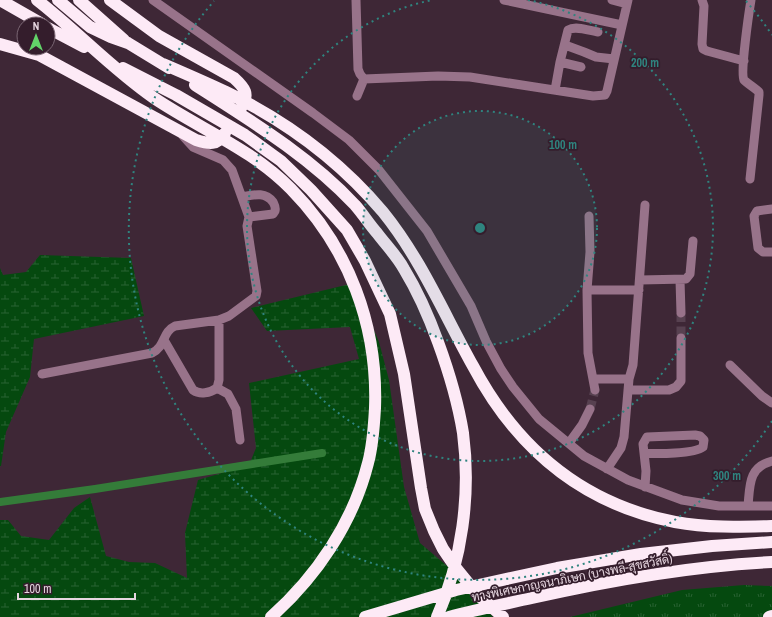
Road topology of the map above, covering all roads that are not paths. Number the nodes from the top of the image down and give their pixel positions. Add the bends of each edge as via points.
1 (0, 0) edge
2 (37, 0) edge
3 (58, 0) edge
4 (79, 0) edge
5 (110, 0) edge
6 (153, 0) edge
7 (356, 0) edge
8 (504, 0) edge
9 (612, 0) edge
10 (702, 0) edge
11 (751, 0) edge
12 (628, 2) edge
13 (28, 16) edge
14 (622, 25) junction
15 (56, 32) edge
16 (598, 32) dead end
17 (128, 43) junction
18 (0, 44) edge
19 (565, 45) junction
20 (102, 57) junction
21 (614, 59) junction
22 (744, 61) junction
23 (560, 62) junction
24 (163, 64) junction
25 (580, 67) dead end
26 (364, 79) junction
27 (555, 90) junction
28 (357, 96) dead end
29 (179, 131) junction
30 (750, 179) dead end
31 (242, 197) junction
32 (645, 205) dead end
33 (772, 209) edge
34 (589, 216) dead end
35 (249, 217) junction
36 (693, 241) dead end
37 (772, 252) edge
38 (640, 280) junction
39 (680, 280) junction
40 (587, 290) junction
41 (639, 290) junction
42 (681, 313) tunnel mouth
43 (219, 320) junction
44 (681, 338) tunnel mouth
45 (164, 340) junction
46 (730, 365) dead end
47 (42, 374) dead end
48 (594, 379) junction
49 (629, 379) junction
50 (217, 388) junction
51 (595, 390) tunnel mouth
52 (628, 390) junction
53 (772, 403) edge
54 (590, 409) tunnel mouth
55 (240, 440) dead end
56 (569, 444) junction
57 (644, 453) junction
58 (772, 461) edge
59 (607, 469) junction
60 (645, 487) junction
61 (748, 506) junction
62 (772, 506) edge
63 (772, 526) edge
64 (772, 542) edge
65 (772, 562) edge
66 (772, 616) edge
67 (271, 617) edge
68 (365, 617) edge
69 (437, 617) edge
70 (449, 617) edge
71 (503, 617) edge
72 (769, 617) edge

1 - 13 highway
2 - 20 highway
3 - 17 highway via 90,27
4 - 17 highway
5 - 29 highway via 171,44 234,78 242,85 247,95 246,101 220,141 207,143
6 - 56 street via 331,126 379,170 426,231 471,306 486,341 513,387 539,419
7 - 26 street via 358,69
8 - 14 street
9 - 12 street
10 - 22 street via 703,49
11 - 22 street
12 - 14 street
14 - 21 street
15 - 20 highway
16 - 19 street via 571,28 568,30
17 - 24 highway
18 - 29 highway via 39,55
19 - 21 street via 596,58
19 - 23 street
20 - 67 highway via 155,98 241,149 290,188 335,246 347,268 365,314 371,340 375,393 373,440 361,486 343,527 316,570
20 - 71 highway via 176,95 244,135 281,161 347,230 390,314 404,374 425,509 443,549 456,568 478,595
21 - 27 street via 605,95 593,96
22 - 30 street via 743,77 759,92
23 - 25 street
23 - 27 street
24 - 63 highway via 226,92 285,125 338,166 362,189 384,213 420,266 473,368 502,412 535,452 554,468 592,492 652,517 700,526
24 - 69 highway via 276,137 316,168 355,206 404,269 430,319 448,368 456,400 463,433 466,478 458,550 452,576
26 - 27 street via 470,77
26 - 28 street
29 - 31 street via 193,147 223,160 232,170
31 - 35 street
31 - 35 street via 265,195 275,207 272,214
32 - 38 street
33 - 37 street via 757,211 754,216 758,248 762,252
34 - 40 street
35 - 43 street via 247,226 256,296 229,316
36 - 39 street via 690,274 686,279
38 - 39 street
38 - 41 street
39 - 42 street
40 - 41 street
40 - 48 street via 588,353
41 - 49 street via 633,365
43 - 45 street via 175,326 170,329
43 - 50 street
44 - 52 street via 681,381 676,387 669,390
45 - 47 street via 158,350 152,353
45 - 50 street via 193,390 197,393
46 - 53 street
48 - 49 street
48 - 51 street
49 - 52 street
50 - 55 street via 228,394 236,409
52 - 59 street via 624,437 621,448
54 - 56 street
56 - 59 street
57 - 57 street via 696,450 703,447 704,440 695,435 651,436 643,444
57 - 60 street
58 - 61 street via 761,465 754,473 750,482
59 - 60 street
60 - 61 street via 682,500 719,506
61 - 62 street
64 - 68 highway, ทางพิเศษกาญจนาภิเษก (บางพลี-สุขสวัสดิ์) via 641,554 556,568 456,590
65 - 70 highway, ทางพิเศษกาญจนาภิเษก (บางพลี-สุขสวัสดิ์) via 705,567 643,576 560,591
66 - 72 highway

